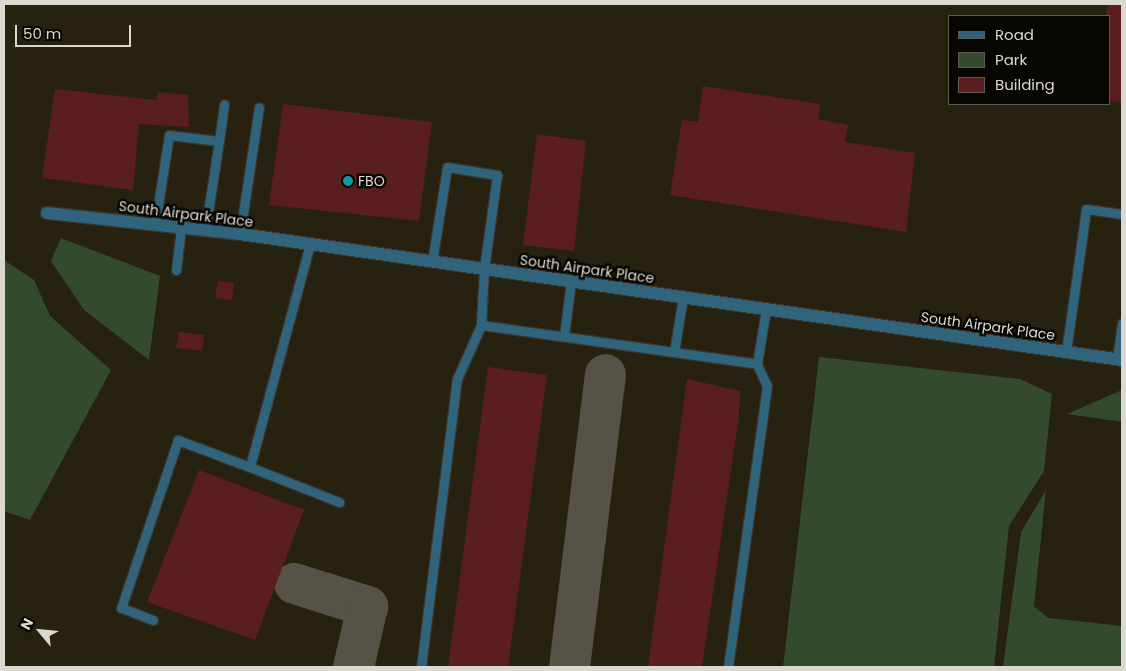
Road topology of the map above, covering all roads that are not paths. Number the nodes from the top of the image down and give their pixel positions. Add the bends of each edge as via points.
1 (224, 104) dead end
2 (259, 107) dead end
3 (218, 141) junction
4 (47, 213) dead end
5 (1122, 214) edge
6 (155, 225) junction
7 (181, 228) junction
8 (205, 230) junction
9 (240, 234) junction
10 (310, 244) junction
11 (432, 262) junction
12 (484, 269) junction
13 (176, 270) dead end
14 (571, 281) junction
15 (683, 297) junction
16 (766, 309) junction
17 (1122, 323) edge
18 (481, 325) junction
19 (564, 336) junction
20 (674, 352) junction
21 (1066, 352) junction
22 (1120, 359) edge
23 (757, 364) junction
24 (250, 467) junction
25 (339, 502) dead end
26 (153, 620) dead end
27 (421, 667) edge
28 (728, 667) edge

1 - 3 lane
2 - 9 lane
3 - 6 lane via 169,135
3 - 8 lane
4 - 6 street, South Airpark Place
5 - 21 lane via 1086,209
6 - 7 street, South Airpark Place
7 - 8 street, South Airpark Place
7 - 13 lane
8 - 9 street, South Airpark Place
9 - 10 street, South Airpark Place
10 - 11 street, South Airpark Place
10 - 24 lane
11 - 12 street, South Airpark Place
11 - 12 lane via 447,167 497,175
12 - 14 street, South Airpark Place
12 - 18 lane
14 - 15 street, South Airpark Place
14 - 19 lane
15 - 16 street, South Airpark Place
15 - 20 lane
16 - 21 street, South Airpark Place
16 - 23 lane
17 - 22 lane
18 - 19 lane
18 - 27 lane via 457,379
19 - 20 lane
20 - 23 lane
21 - 22 street, South Airpark Place
23 - 28 lane via 767,386
24 - 25 lane
24 - 26 lane via 178,440 121,608

